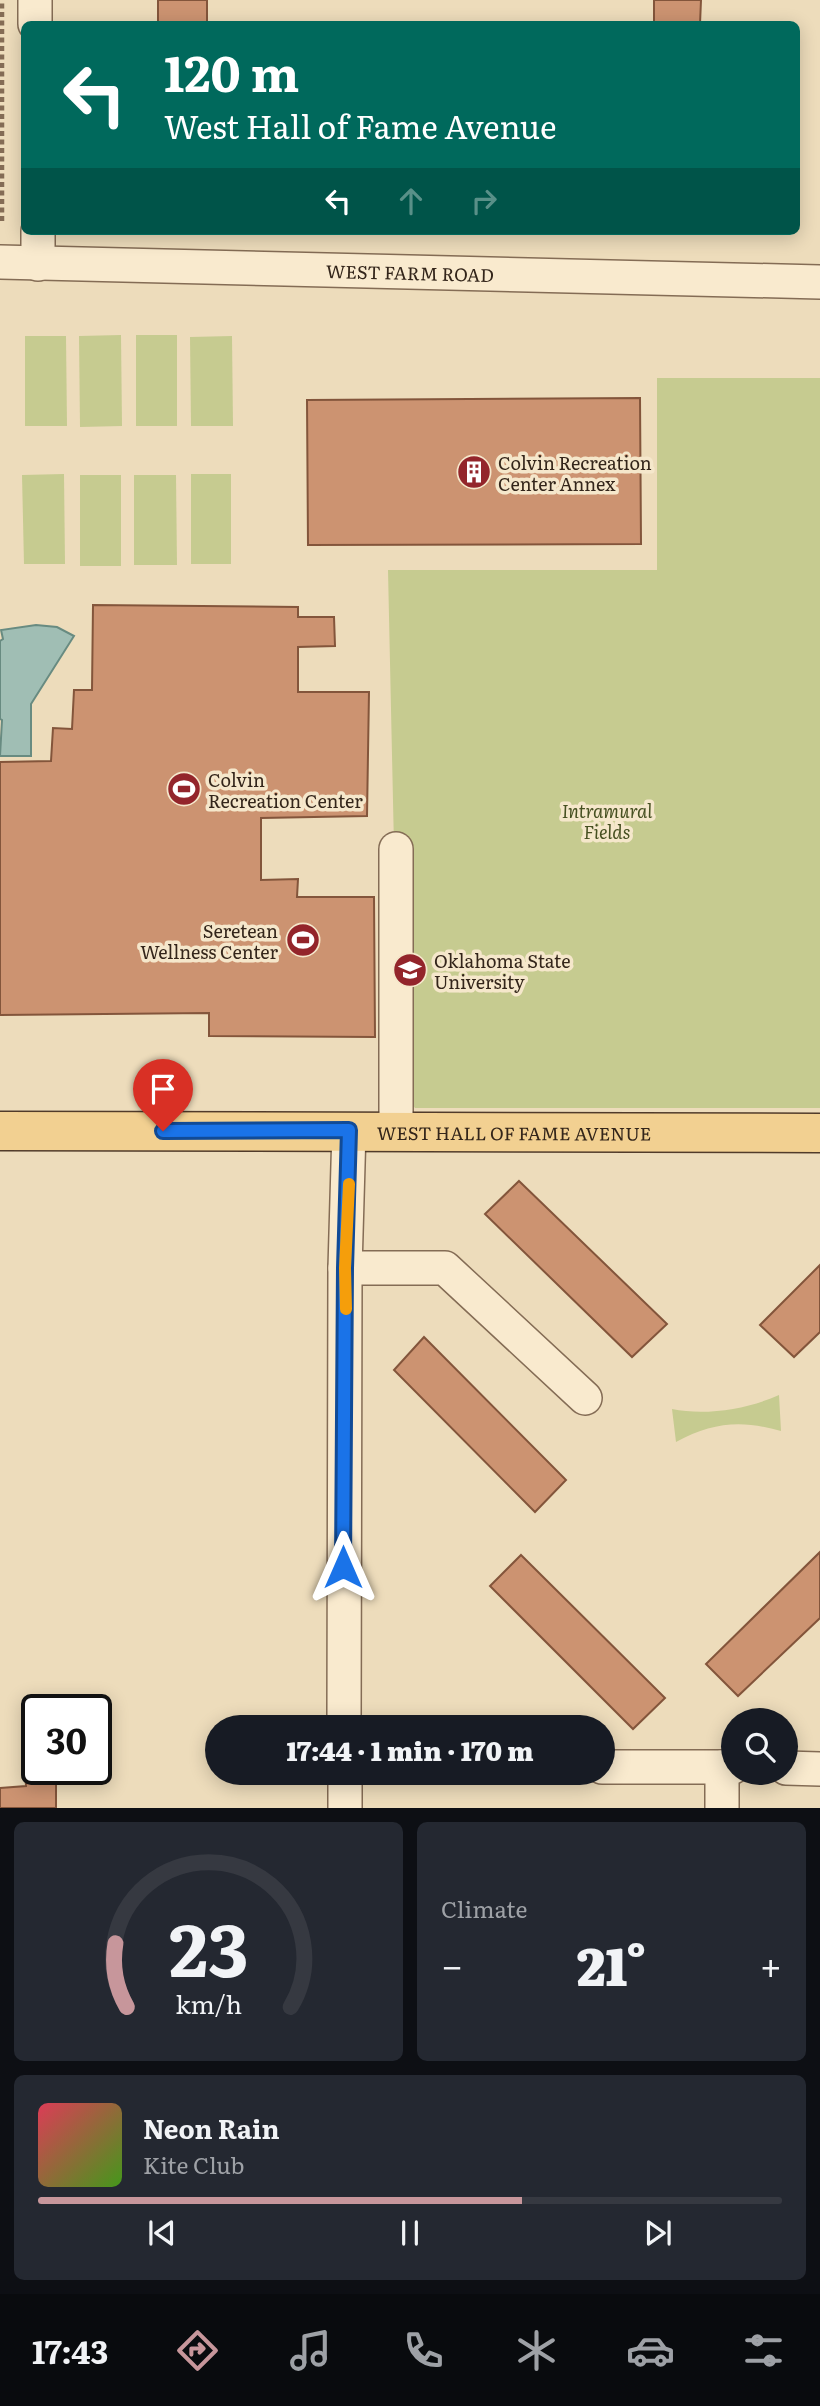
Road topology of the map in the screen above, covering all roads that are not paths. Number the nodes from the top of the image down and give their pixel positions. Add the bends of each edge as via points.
1 (35, 0) edge
2 (35, 21) edge
3 (38, 235) edge
4 (0, 262) edge
5 (38, 264) junction
6 (820, 282) edge
7 (396, 849) dead end
8 (349, 1130) junction
9 (0, 1131) edge
10 (396, 1131) junction
11 (820, 1133) edge
12 (345, 1268) junction
13 (585, 1398) dead end
14 (344, 1715) edge
15 (615, 1767) edge
16 (721, 1767) edge
17 (798, 1768) edge
18 (820, 1769) edge
19 (345, 1785) edge
20 (725, 1785) edge
21 (345, 1808) edge
22 (722, 1808) edge

1 - 2 street
3 - 5 street
4 - 5 street, WEST FARM ROAD
5 - 6 street, WEST FARM ROAD
7 - 10 street
8 - 9 main road, WEST HALL OF FAME AVENUE
8 - 10 main road, WEST HALL OF FAME AVENUE
8 - 12 street
10 - 11 main road, WEST HALL OF FAME AVENUE
12 - 13 street via 445,1268
12 - 14 street
15 - 16 street
17 - 18 street
19 - 21 street
20 - 22 street

